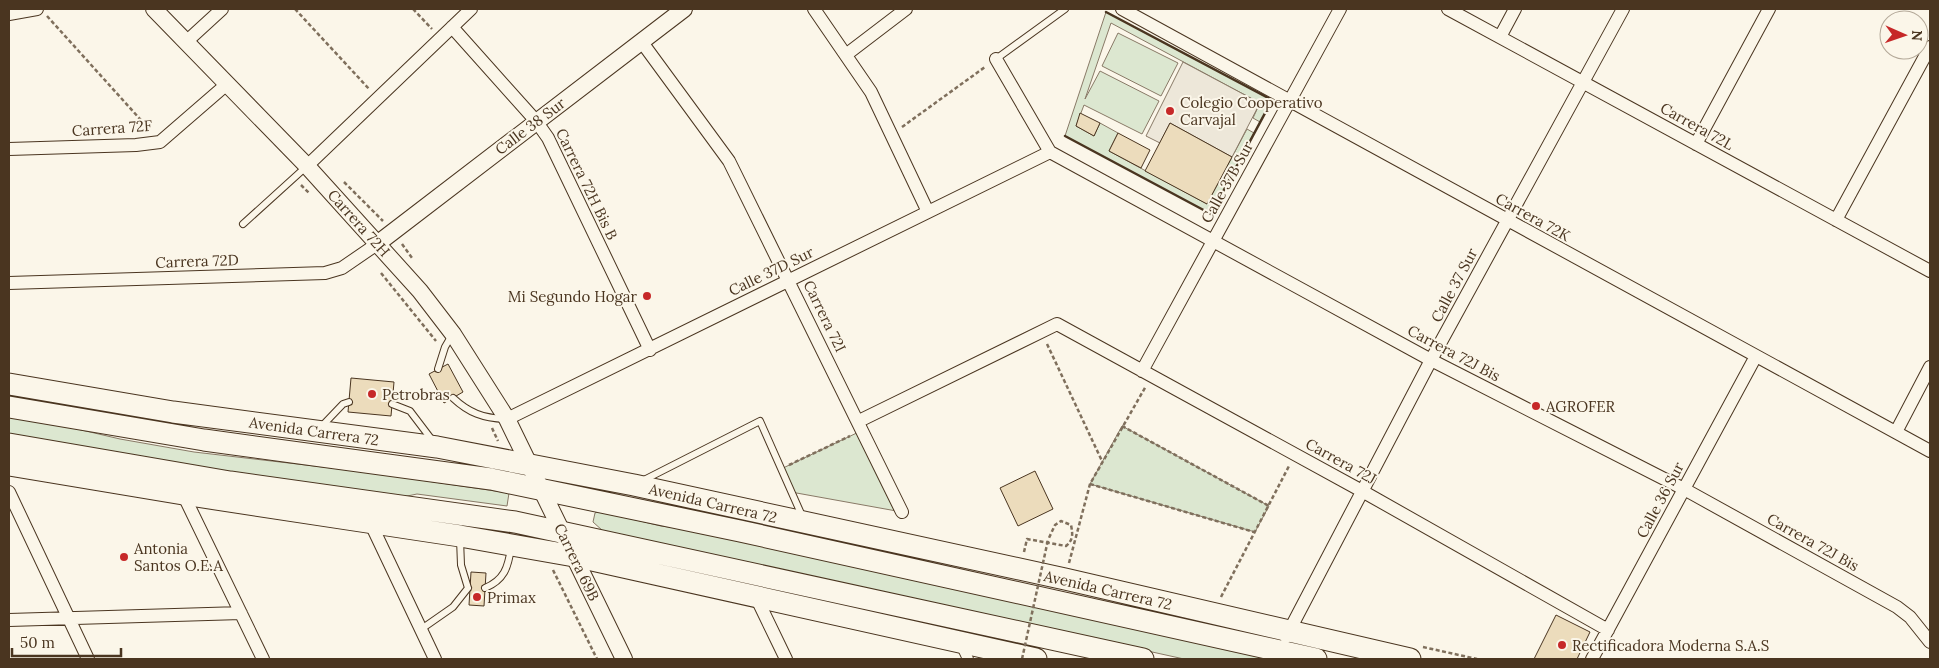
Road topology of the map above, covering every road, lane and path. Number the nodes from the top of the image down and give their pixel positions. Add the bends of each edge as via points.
1 (39, 9) edge
2 (154, 9) edge
3 (222, 9) edge
4 (295, 9) edge
5 (413, 9) edge
6 (471, 9) edge
7 (684, 9) edge
8 (814, 9) edge
9 (906, 9) edge
10 (1065, 9) edge
11 (1122, 9) edge
12 (1340, 9) edge
13 (1448, 9) edge
14 (1515, 9) edge
15 (1623, 9) edge
16 (1769, 9) edge
17 (9, 14) edge
18 (452, 27) junction
19 (1500, 37) junction
20 (440, 38) junction
21 (641, 41) junction
22 (186, 42) junction
23 (1930, 47) edge
24 (847, 54) junction
25 (996, 59) junction
26 (1582, 82) junction
27 (227, 84) junction
28 (378, 98) junction
29 (1290, 101) junction
30 (536, 121) junction
31 (893, 134) junction
32 (160, 142) junction
33 (1696, 144) junction
34 (9, 149) edge
35 (1050, 152) junction
36 (307, 166) junction
37 (294, 178) junction
38 (314, 198) dead end
39 (928, 212) junction
40 (1836, 220) junction
41 (1506, 221) junction
42 (243, 224) dead end
43 (1213, 241) junction
44 (371, 248) junction
45 (1930, 271) edge
46 (790, 280) junction
47 (9, 283) edge
48 (1041, 332) junction
49 (453, 334) junction
50 (444, 350) junction
51 (650, 350) junction
52 (1756, 356) junction
53 (1431, 360) junction
54 (1930, 368) edge
55 (438, 370) dead end
56 (1147, 374) junction
57 (9, 384) edge
58 (453, 398) dead end
59 (349, 402) dead end
60 (392, 404) dead end
61 (9, 407) edge
62 (487, 418) junction
63 (507, 420) junction
64 (861, 425) junction
65 (1122, 426) junction
66 (316, 432) junction
67 (1896, 432) junction
68 (9, 444) edge
69 (437, 448) junction
70 (501, 448) dead end
71 (1930, 450) edge
72 (1295, 455) junction
73 (1102, 462) junction
74 (9, 464) edge
75 (529, 464) junction
76 (781, 469) junction
77 (1090, 484) junction
78 (251, 485) junction
79 (634, 485) junction
80 (1684, 489) junction
81 (542, 490) junction
82 (1362, 491) junction
83 (9, 492) edge
84 (183, 494) junction
85 (1269, 506) junction
86 (277, 508) junction
87 (902, 512) dead end
88 (370, 522) junction
89 (805, 523) junction
90 (562, 532) junction
91 (1255, 532) junction
92 (460, 536) junction
93 (1027, 539) dead end
94 (512, 545) junction
95 (574, 556) junction
96 (552, 568) dead end
97 (1017, 569) junction
98 (1065, 579) junction
99 (485, 588) dead end
100 (756, 597) junction
101 (1070, 604) junction
102 (241, 613) junction
103 (1212, 614) junction
104 (68, 619) junction
105 (9, 620) edge
106 (420, 630) junction
107 (1608, 630) junction
108 (1288, 632) junction
109 (1930, 642) edge
110 (964, 651) edge
111 (1106, 654) edge
112 (1280, 656) edge
113 (88, 659) edge
114 (263, 659) edge
115 (435, 659) edge
116 (598, 659) edge
117 (624, 659) edge
118 (786, 659) edge
119 (1022, 659) edge
120 (1036, 659) edge
121 (1143, 659) edge
122 (1316, 659) edge
123 (1410, 659) edge
124 (1592, 659) edge

1 - 17 street
1 - 32 path
2 - 22 street, Carrera 72H
3 - 22 street
4 - 28 path
5 - 20 path
6 - 18 street
7 - 21 street, Calle 38 Sur
8 - 24 street
9 - 24 street
10 - 25 lane
11 - 29 street, Carrera 72K
12 - 29 street, Calle 37B Sur
13 - 19 street, Carrera 72L
14 - 19 street
15 - 26 street, Calle 37 Sur
16 - 33 street
18 - 20 street
18 - 30 street, Carrera 72H Bis B
19 - 26 street, Carrera 72L
20 - 28 street
21 - 30 street, Calle 38 Sur
21 - 46 street, Carrera 72I via 729,161
22 - 27 street, Carrera 72H
23 - 40 street
24 - 31 street
25 - 31 path
25 - 35 street
26 - 33 street, Carrera 72L
26 - 41 street, Calle 37 Sur
27 - 32 street, Carrera 72F
27 - 36 street, Carrera 72H
28 - 36 street
29 - 41 street, Carrera 72K
29 - 43 street, Calle 37B Sur
30 - 44 street, Calle 38 Sur
30 - 51 street, Carrera 72H Bis B via 548,138
31 - 39 street
32 - 34 street, Carrera 72F
33 - 40 street, Carrera 72L
35 - 39 street, Calle 37D Sur
35 - 43 street, Carrera 72J Bis
36 - 37 lane
36 - 44 street, Carrera 72H
37 - 38 path
37 - 42 lane
39 - 46 street, Calle 37D Sur
40 - 45 street, Carrera 72L
41 - 52 street, Carrera 72K
41 - 53 street, Calle 37 Sur
43 - 53 street, Carrera 72J Bis
43 - 56 street, Calle 37B Sur
44 - 47 street, Carrera 72D via 342,268 326,274
44 - 49 street, Carrera 72H via 420,291
44 - 50 path
46 - 51 street, Calle 37D Sur
46 - 64 street, Carrera 72I
48 - 56 street, Carrera 72J via 1057,324
48 - 64 street
48 - 73 path
49 - 50 lane
49 - 63 street, Carrera 72H
50 - 55 lane
51 - 63 street, Calle 37D Sur
52 - 67 street, Carrera 72K
52 - 80 street, Calle 36 Sur
53 - 80 street, Carrera 72J Bis
53 - 82 street, Calle 37 Sur
54 - 67 street
56 - 65 path
56 - 72 street, Carrera 72J
57 - 66 highway, Avenida Carrera 72
58 - 62 lane via 466,410
59 - 66 lane via 342,404
60 - 69 lane via 410,411
61 - 81 highway, Avenida Carrera 72 via 204,440 470,475
62 - 63 lane
62 - 70 path
63 - 75 street, Carrera 72H
64 - 76 path
64 - 87 street, Carrera 72I
65 - 73 path
65 - 85 path
66 - 69 highway, Avenida Carrera 72
67 - 71 street, Carrera 72K
68 - 78 highway
69 - 75 highway, Avenida Carrera 72
72 - 82 street, Carrera 72J
72 - 85 path
73 - 77 path
74 - 84 highway
75 - 79 highway, Avenida Carrera 72
75 - 81 street, Carrera 69B
76 - 79 lane via 760,421
76 - 89 lane
77 - 91 path
77 - 98 path
78 - 86 highway
78 - 90 highway
79 - 89 highway, Avenida Carrera 72
80 - 107 street, Calle 36 Sur
80 - 109 street, Carrera 72J Bis via 1897,607 1910,617
81 - 90 street, Carrera 69B
81 - 101 highway, Avenida Carrera 72
82 - 107 street, Carrera 72J
82 - 108 street, Calle 37 Sur
83 - 104 street
84 - 86 highway
84 - 102 street
85 - 91 path
86 - 88 highway
88 - 92 highway
88 - 106 street
89 - 97 highway, Avenida Carrera 72
90 - 95 street, Carrera 69B
90 - 111 highway
91 - 103 path
92 - 94 highway
92 - 106 lane via 460,564 469,588 453,607
93 - 119 path, bridge via 1041,543 1051,545 1060,547 1071,542 1073,534 1071,525 1061,521 1050,531 1048,540 1046,549
94 - 95 highway
94 - 99 lane via 503,574 497,583
95 - 100 highway
95 - 117 street, Carrera 69B
96 - 116 path
97 - 98 highway, Avenida Carrera 72
97 - 101 highway
98 - 103 highway, Avenida Carrera 72
100 - 110 highway
100 - 118 street
101 - 112 highway, Avenida Carrera 72
102 - 104 street
102 - 114 street
103 - 108 highway, Avenida Carrera 72
104 - 105 street
104 - 113 street
106 - 115 street
107 - 124 street, Calle 36 Sur
108 - 112 street, Calle 37 Sur
108 - 123 highway, Avenida Carrera 72
110 - 120 highway
111 - 121 highway
112 - 122 highway, Avenida Carrera 72

